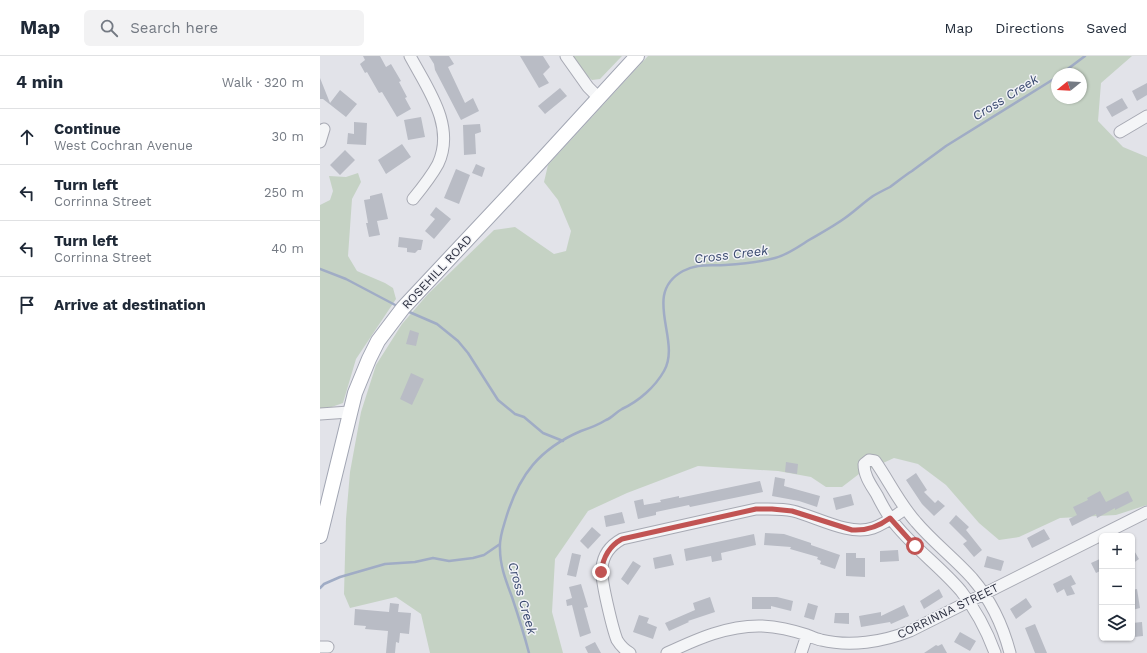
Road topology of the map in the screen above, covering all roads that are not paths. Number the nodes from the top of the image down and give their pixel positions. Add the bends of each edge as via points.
1 (410, 56) edge
2 (566, 56) edge
3 (637, 56) edge
4 (599, 98) junction
5 (1147, 116) edge
6 (324, 129) dead end
7 (1120, 132) dead end
8 (320, 142) edge
9 (413, 199) dead end
10 (349, 412) junction
11 (320, 414) edge
12 (905, 509) junction
13 (1147, 512) edge
14 (890, 518) junction
15 (320, 536) edge
16 (983, 595) junction
17 (969, 602) junction
18 (807, 635) junction
19 (630, 653) edge
20 (667, 653) edge
21 (801, 653) edge
22 (995, 653) edge
23 (1010, 653) edge

1 - 9 street via 437,107 445,139 439,162
2 - 4 street
3 - 4 main road, ROSEHILL ROAD
4 - 10 main road, ROSEHILL ROAD via 390,324 360,378
5 - 7 street
6 - 8 street
10 - 11 street
10 - 15 main road, ROSEHILL ROAD
12 - 14 street
12 - 14 street via 875,461 869,460 864,464 867,479
12 - 16 street via 926,534 972,578
13 - 16 street, CORRINNA STREET
14 - 17 street
14 - 19 street via 872,528 852,530 792,511 756,509 618,541 607,553 601,572 615,634
16 - 17 street, CORRINNA STREET
16 - 23 street via 999,621
17 - 18 street, CORRINNA STREET via 910,631 881,640 830,642
17 - 22 street via 984,626
18 - 20 street, CORRINNA STREET via 778,627 737,628 707,635
18 - 21 street

